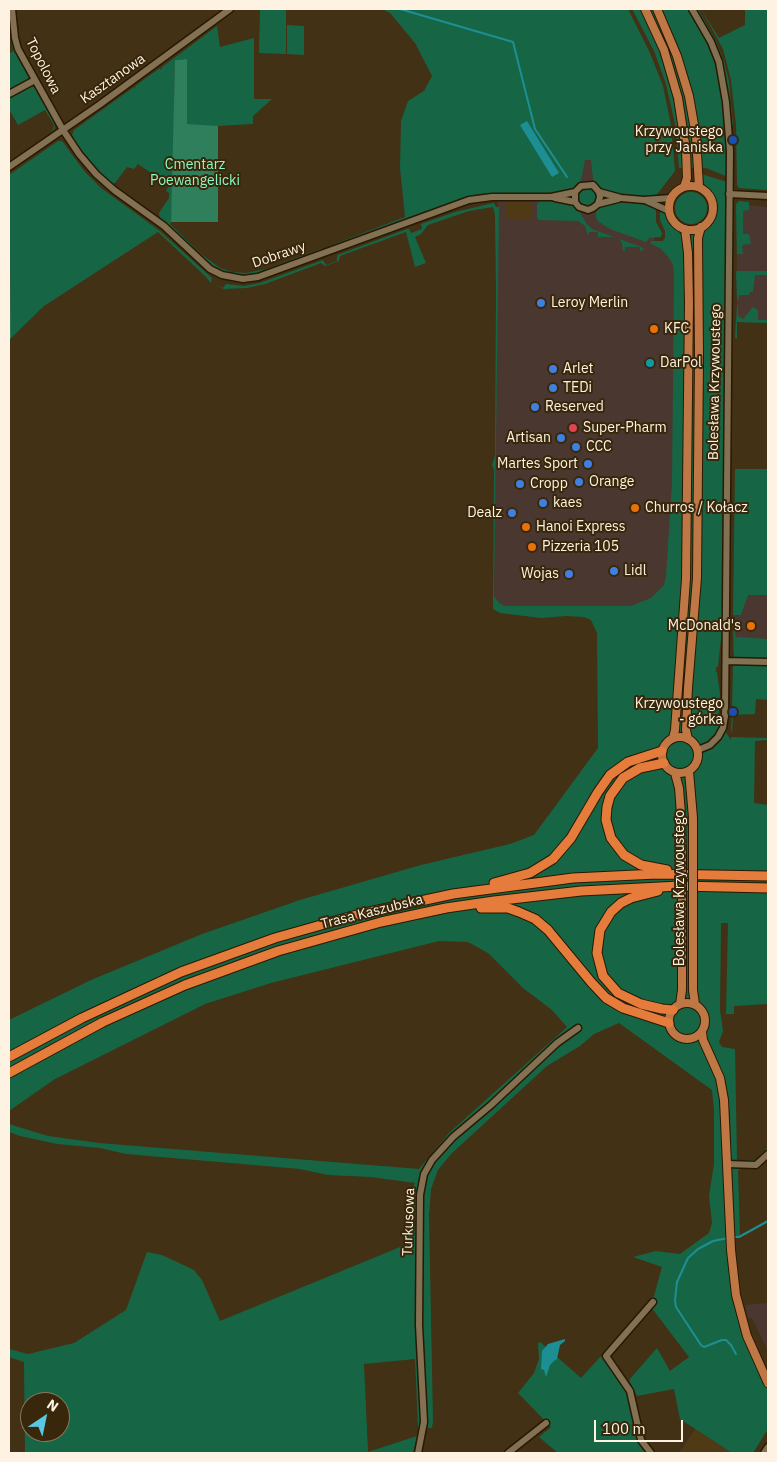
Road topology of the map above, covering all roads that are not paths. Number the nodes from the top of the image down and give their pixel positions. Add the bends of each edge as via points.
1 (12, 9) edge
2 (230, 9) edge
3 (645, 9) edge
4 (657, 9) edge
5 (692, 9) edge
6 (35, 80) junction
7 (9, 94) edge
8 (63, 130) junction
9 (9, 167) edge
10 (684, 187) junction
11 (699, 188) junction
12 (575, 192) junction
13 (599, 192) junction
14 (729, 194) junction
15 (768, 196) edge
16 (551, 197) junction
17 (621, 198) junction
18 (671, 198) junction
19 (644, 200) junction
20 (575, 202) junction
21 (598, 204) junction
22 (669, 212) junction
23 (701, 227) junction
24 (685, 229) junction
25 (726, 661) junction
26 (768, 662) edge
27 (673, 738) junction
28 (688, 739) junction
29 (698, 750) junction
30 (662, 751) junction
31 (664, 763) junction
32 (689, 771) junction
33 (674, 772) junction
34 (694, 874) junction
35 (768, 876) edge
36 (680, 886) junction
37 (768, 888) edge
38 (467, 892) junction
39 (446, 908) junction
40 (695, 1004) junction
41 (676, 1007) junction
42 (669, 1023) junction
43 (578, 1028) dead end
44 (702, 1032) junction
45 (691, 1039) junction
46 (9, 1057) edge
47 (714, 1063) junction
48 (9, 1072) edge
49 (768, 1154) edge
50 (727, 1164) junction
51 (653, 1302) dead end
52 (768, 1381) edge
53 (546, 1423) dead end
54 (768, 1447) edge
55 (418, 1453) edge
56 (508, 1453) edge
57 (651, 1453) edge
58 (764, 1453) edge

1 - 6 street, Topolowa via 16,42
2 - 8 street, Kasztanowa
3 - 10 main road via 664,50 678,98 684,127 687,178
4 - 11 main road via 677,56 689,96
5 - 14 street, Bolesława Krzywoustego via 715,50 723,80 729,131
6 - 7 street
6 - 8 street, Topolowa
8 - 9 street, Kasztanowa
8 - 16 street, Dobrawy via 108,185 172,233 210,268 236,279 265,275 469,200
10 - 11 main road
10 - 18 main road
11 - 23 main road via 709,196 713,208 709,220
12 - 13 street, Dobrawy via 588,184
12 - 16 street, Dobrawy
12 - 20 street
13 - 17 street, Dobrawy
13 - 21 street
14 - 15 street
14 - 25 street, Bolesława Krzywoustego
16 - 20 street, Dobrawy
17 - 19 street, Dobrawy
17 - 21 street, Dobrawy
18 - 19 street
18 - 22 main road
19 - 22 street
20 - 21 street, Dobrawy via 588,210
22 - 24 main road
23 - 24 main road
23 - 28 main road via 698,238 697,578 688,688
24 - 27 main road via 689,303 686,578
25 - 26 street
25 - 29 street, Bolesława Krzywoustego via 723,728 714,741
27 - 28 main road
27 - 30 main road
28 - 29 main road
29 - 32 main road via 697,762
30 - 31 main road
30 - 38 highway via 628,762 610,775 567,844 548,862 518,878
31 - 33 main road
31 - 34 highway via 636,770 617,785 608,804 608,829 615,846 632,860 647,866
32 - 33 main road
32 - 40 main road, Bolesława Krzywoustego, bridge via 693,818
33 - 41 main road, Bolesława Krzywoustego, bridge via 679,788 682,858 682,990
34 - 35 highway, Trasa Kaszubska
34 - 38 highway, Trasa Kaszubska via 573,878
36 - 37 highway, Trasa Kaszubska
36 - 39 highway, Trasa Kaszubska via 565,892
36 - 41 highway via 643,894 621,903 604,920 597,946 603,976 618,993 641,1004 662,1009
38 - 46 highway, Trasa Kaszubska via 340,919 224,956 112,1003
39 - 42 highway via 502,908 530,916 548,930 606,998 623,1008
39 - 48 highway, Trasa Kaszubska via 343,932 218,972 110,1018
40 - 41 main road
40 - 44 main road via 705,1018
41 - 42 main road
42 - 45 main road via 678,1036
43 - 55 street, Turkusowa via 556,1043 453,1137 424,1174 420,1195 419,1325 424,1422
44 - 45 main road
44 - 47 main road
45 - 47 main road
47 - 50 main road via 723,1090
49 - 50 street via 756,1166
50 - 52 main road via 730,1237 739,1312
51 - 57 street via 606,1356 630,1391 642,1440
53 - 56 street
54 - 58 street

